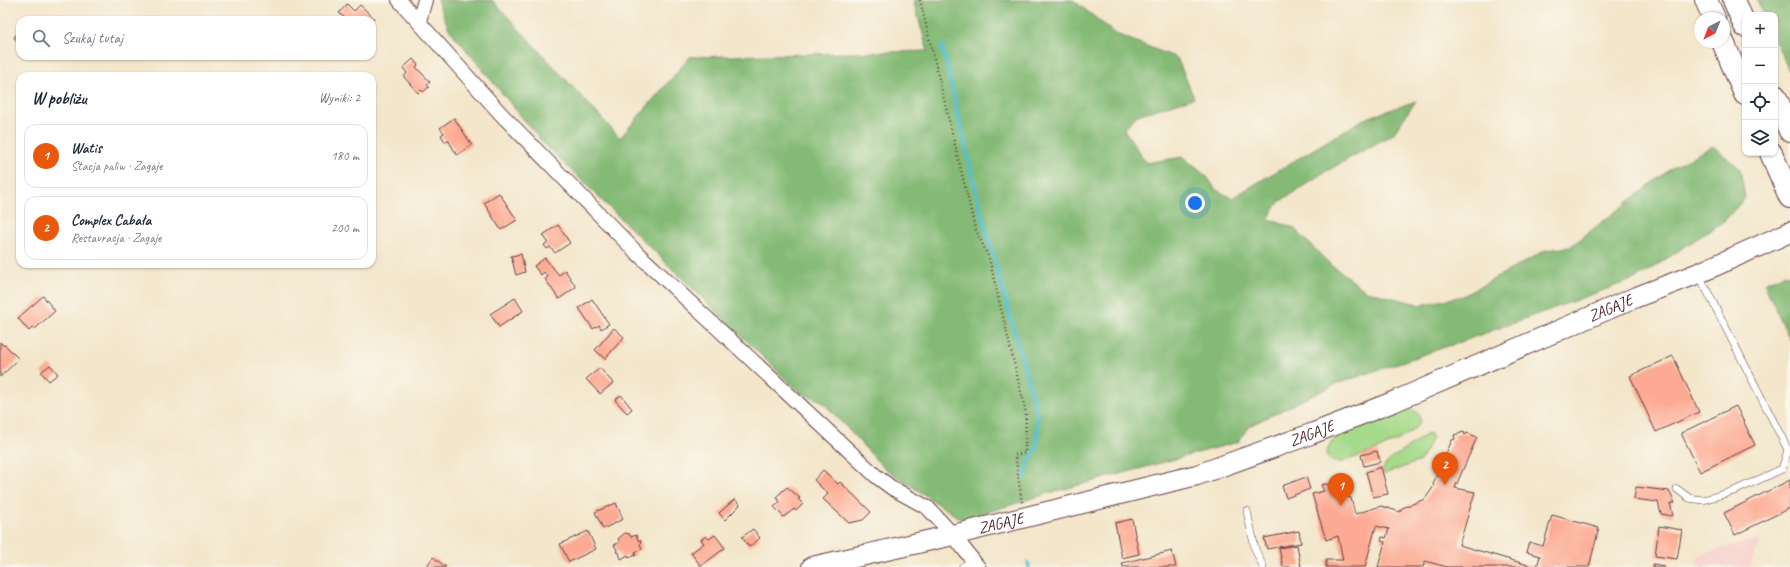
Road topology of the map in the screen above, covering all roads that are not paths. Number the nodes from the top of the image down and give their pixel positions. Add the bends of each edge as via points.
1 (399, 0) edge
2 (425, 0) edge
3 (1706, 0) edge
4 (1734, 0) edge
5 (1711, 12) edge
6 (1742, 19) edge
7 (419, 21) junction
8 (1726, 48) edge
9 (1742, 87) edge
10 (1778, 103) edge
11 (1790, 130) edge
12 (1771, 156) edge
13 (1790, 197) edge
14 (1790, 232) edge
15 (1698, 273) junction
16 (1677, 489) dead end
17 (1247, 511) dead end
18 (953, 535) junction
19 (971, 565) edge
20 (812, 567) edge
21 (1263, 567) edge

1 - 7 street
2 - 7 street
3 - 5 main road
4 - 6 main road
7 - 18 street via 501,114 637,253 876,476 928,508
8 - 9 main road
10 - 11 main road
12 - 13 main road
14 - 15 main road, ZAGAJE
15 - 16 lane via 1788,450 1782,469 1734,491 1703,500 1689,498
15 - 18 main road, ZAGAJE via 1393,402 1197,475
17 - 21 lane via 1255,549
18 - 19 street
18 - 20 main road, ZAGAJE

